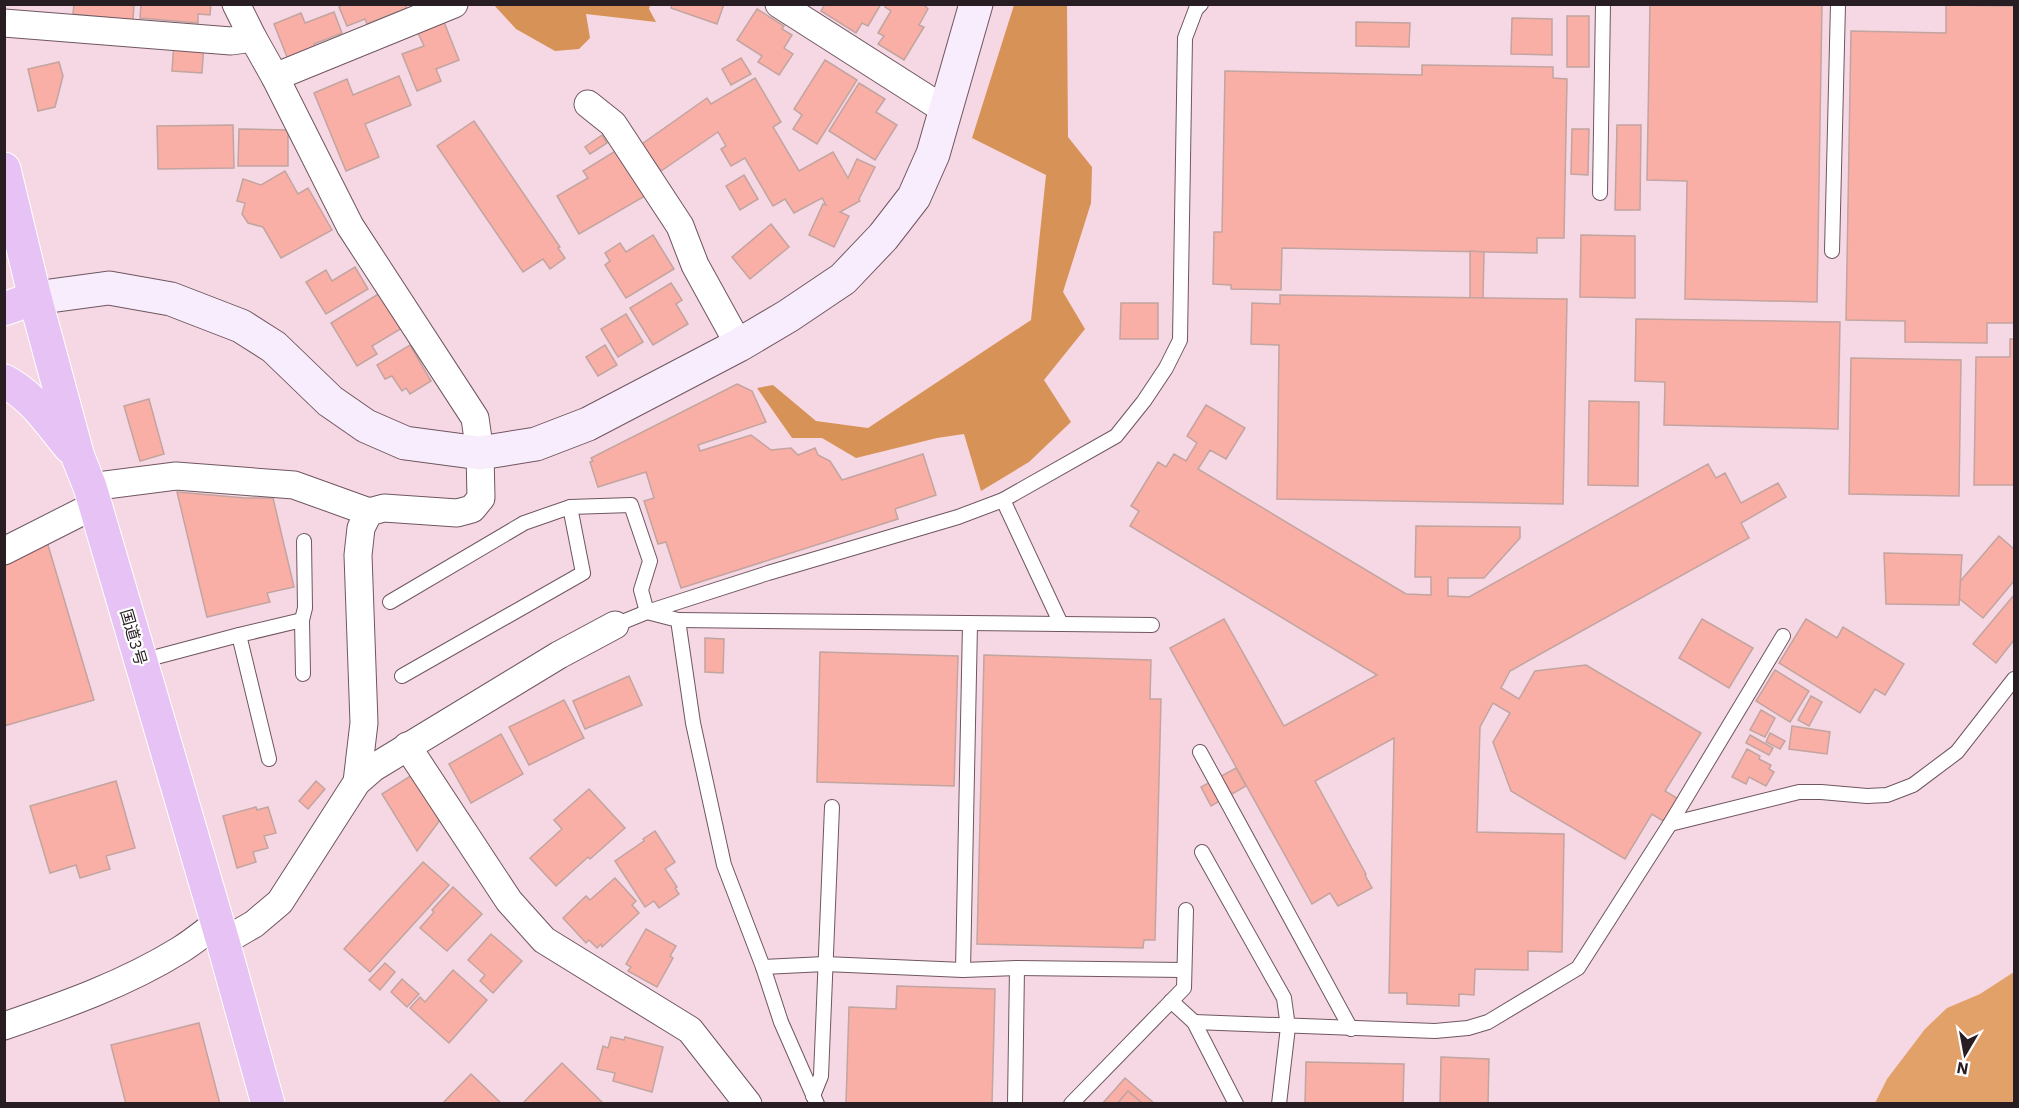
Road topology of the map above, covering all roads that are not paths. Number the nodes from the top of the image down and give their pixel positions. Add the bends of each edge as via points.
1 (454, 4) edge
2 (778, 4) edge
3 (976, 4) edge
4 (1201, 4) edge
5 (1603, 4) edge
6 (1838, 4) edge
7 (244, 7) edge
8 (4, 23) edge
9 (253, 38) junction
10 (275, 77) junction
11 (588, 104) dead end
12 (945, 110) junction
13 (4, 169) edge
14 (1600, 193) dead end
15 (1832, 251) dead end
16 (35, 298) junction
17 (4, 309) edge
18 (739, 345) junction
19 (4, 381) edge
20 (480, 453) junction
21 (88, 483) junction
22 (1003, 500) junction
23 (570, 507) junction
24 (369, 512) junction
25 (304, 541) dead end
26 (4, 551) edge
27 (390, 602) dead end
28 (647, 612) junction
29 (302, 620) junction
30 (678, 620) junction
31 (970, 624) junction
32 (1062, 624) junction
33 (1152, 625) dead end
34 (615, 626) joint
35 (239, 635) junction
36 (1783, 636) dead end
37 (141, 661) junction
38 (303, 674) dead end
39 (402, 676) dead end
40 (2014, 679) edge
41 (407, 746) junction
42 (1200, 752) dead end
43 (269, 759) dead end
44 (357, 782) junction
45 (832, 807) dead end
46 (1671, 824) junction
47 (1202, 852) dead end
48 (1186, 910) dead end
49 (220, 932) junction
50 (825, 964) junction
51 (763, 967) junction
52 (1017, 968) junction
53 (963, 969) junction
54 (1184, 970) junction
55 (1171, 1001) junction
56 (1194, 1022) junction
57 (4, 1026) edge
58 (1288, 1027) junction
59 (1352, 1029) junction
60 (815, 1100) edge
61 (268, 1104) edge
62 (748, 1104) edge
63 (1015, 1104) edge
64 (1071, 1104) edge
65 (1236, 1104) edge
66 (1279, 1104) edge

1 - 10 street
2 - 12 street
3 - 12 street
4 - 22 lane via 1185,38 1180,340 1144,401 1116,436
5 - 14 lane
6 - 15 lane
7 - 9 street
8 - 9 street via 231,41
9 - 10 street
10 - 20 street via 350,226 475,418
11 - 18 street via 613,124 680,226 695,265
12 - 18 street via 933,154 914,197 884,237 843,279
13 - 16 highway, 国道3号
16 - 17 highway
16 - 20 street via 109,288 171,299 241,326 274,346 330,401 366,426 405,443
16 - 21 highway, 国道3号
18 - 20 street via 588,424 536,444
19 - 21 highway via 17,387 37,406
20 - 24 street via 481,498 472,509 457,513 384,508
21 - 24 street via 176,476 294,485
21 - 26 street
21 - 37 highway, 国道3号
22 - 28 lane
22 - 32 lane
23 - 27 lane via 524,523
23 - 28 lane via 631,505 650,561 641,590
23 - 39 lane via 583,573
24 - 44 street via 361,528 358,555 364,723
25 - 29 lane
28 - 30 lane
28 - 34 lane
29 - 35 lane
29 - 38 lane
30 - 31 lane
30 - 51 lane via 693,723 724,865
31 - 32 lane
31 - 53 lane
32 - 33 lane
34 - 41 street
35 - 37 lane
35 - 43 lane
36 - 46 lane
37 - 49 highway, 国道3号
40 - 46 lane via 1957,752 1913,785 1887,795 1799,792
41 - 44 street
41 - 62 street via 509,901 544,939 690,1030
42 - 59 lane
44 - 49 street via 280,902 254,924
45 - 50 lane
46 - 59 lane via 1578,968 1488,1022 1468,1028
47 - 58 lane via 1284,998
48 - 54 lane
49 - 57 street via 82,999
49 - 61 highway, 国道3号
50 - 51 lane
50 - 53 lane
50 - 60 lane via 821,1076
51 - 60 lane via 781,1022
52 - 53 lane
52 - 54 lane
52 - 63 lane
54 - 55 lane via 1184,988
55 - 56 lane
55 - 64 lane
56 - 58 lane
56 - 65 lane
58 - 59 lane
58 - 66 lane

